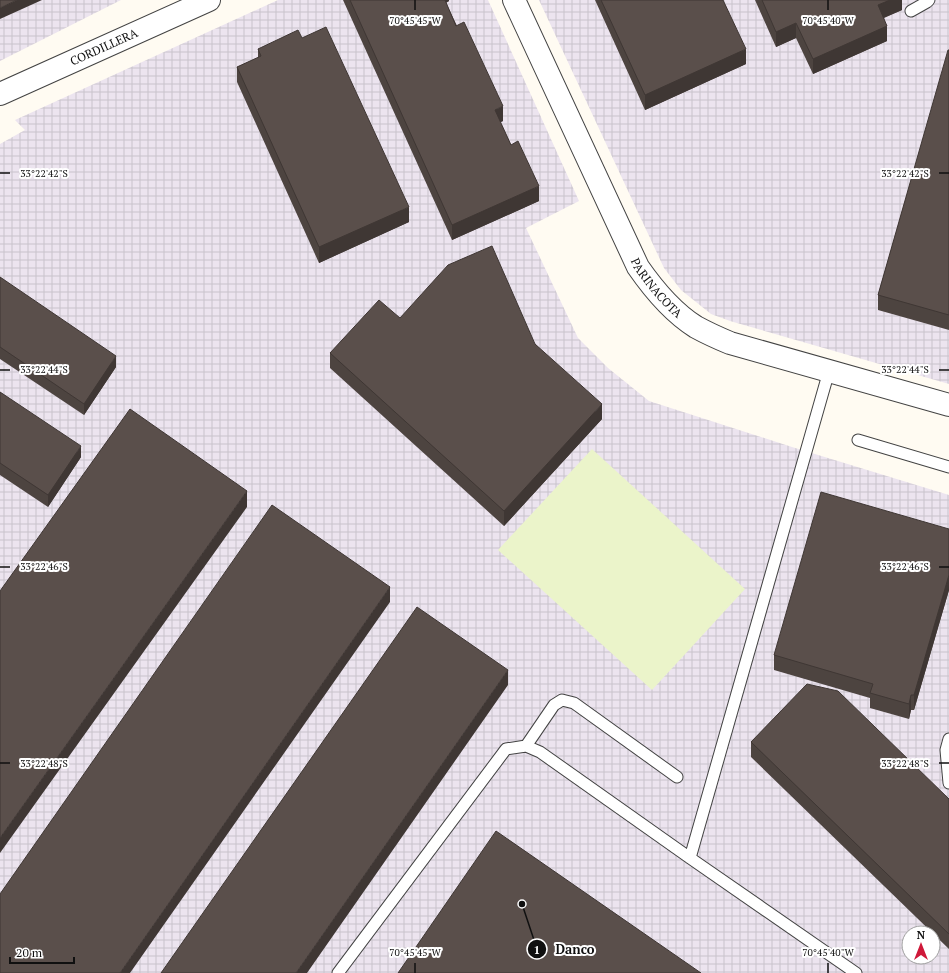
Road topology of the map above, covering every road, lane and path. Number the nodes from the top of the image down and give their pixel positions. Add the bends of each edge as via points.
1 (209, 0) edge
2 (514, 0) edge
3 (929, 0) edge
4 (911, 10) dead end
5 (0, 94) edge
6 (829, 371) junction
7 (949, 405) edge
8 (858, 440) dead end
9 (949, 467) edge
10 (949, 739) edge
11 (526, 746) junction
12 (677, 777) dead end
13 (949, 783) edge
14 (690, 858) junction
15 (338, 973) edge
16 (856, 973) edge

1 - 5 street, CORDILLERA
2 - 6 street, PARINACOTA via 638,267 651,286 681,316 712,336
3 - 4 lane
6 - 7 street, PARINACOTA
6 - 14 lane
8 - 9 lane
10 - 13 lane via 946,750
11 - 12 lane via 554,705 562,700 574,703
11 - 14 lane via 540,752
11 - 15 lane via 506,749
14 - 16 lane

